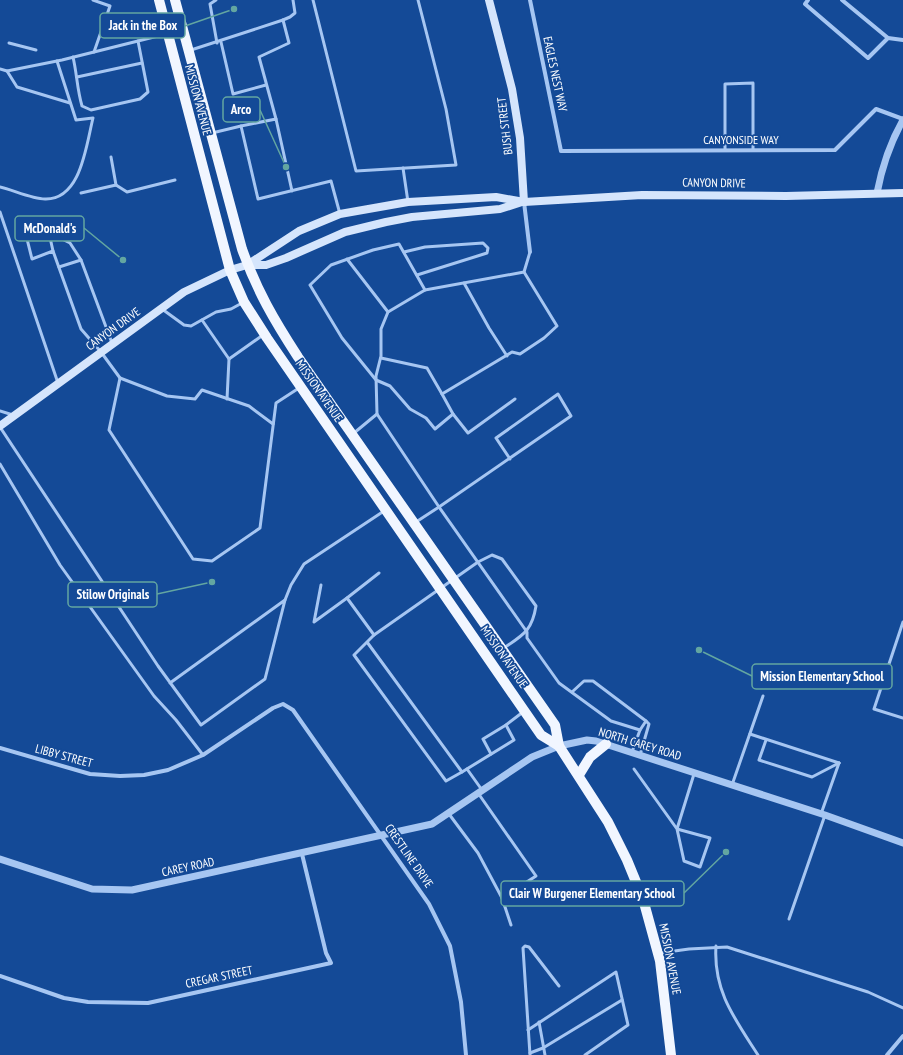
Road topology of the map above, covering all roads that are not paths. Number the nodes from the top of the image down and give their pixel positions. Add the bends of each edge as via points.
1 (93, 0) edge
2 (160, 0) edge
3 (175, 0) edge
4 (216, 0) edge
5 (293, 0) edge
6 (314, 0) edge
7 (418, 0) edge
8 (489, 0) edge
9 (530, 0) edge
10 (808, 0) edge
11 (842, 0) edge
12 (283, 20) junction
13 (168, 34) junction
14 (888, 38) junction
15 (903, 40) edge
16 (138, 41) junction
17 (219, 42) junction
18 (9, 43) dead end
19 (36, 50) dead end
20 (189, 51) junction
21 (94, 52) junction
22 (73, 57) junction
23 (57, 62) junction
24 (142, 63) junction
25 (0, 69) edge
26 (7, 71) junction
27 (77, 77) junction
28 (266, 85) junction
29 (70, 103) junction
30 (204, 110) junction
31 (276, 119) junction
32 (903, 120) edge
33 (242, 126) junction
34 (211, 134) junction
35 (725, 150) junction
36 (753, 150) junction
37 (561, 151) joint
38 (110, 157) dead end
39 (403, 168) junction
40 (174, 180) dead end
41 (116, 185) junction
42 (0, 187) edge
43 (292, 191) junction
44 (81, 193) dead end
45 (877, 193) junction
46 (901, 193) edge
47 (408, 202) junction
48 (524, 202) junction
49 (0, 212) edge
50 (340, 214) junction
51 (49, 232) junction
52 (53, 251) junction
53 (404, 252) junction
54 (530, 252) joint
55 (347, 259) junction
56 (81, 260) junction
57 (247, 264) junction
58 (59, 267) junction
59 (230, 270) junction
60 (524, 272) junction
61 (417, 275) junction
62 (464, 283) junction
63 (426, 290) junction
64 (244, 302) junction
65 (161, 308) junction
66 (388, 312) junction
67 (202, 320) junction
68 (264, 334) junction
69 (112, 344) junction
70 (101, 352) junction
71 (506, 356) junction
72 (381, 358) junction
73 (229, 359) junction
74 (120, 378) junction
75 (376, 380) junction
76 (58, 383) junction
77 (300, 386) junction
78 (442, 394) junction
79 (227, 398) junction
80 (516, 399) dead end
81 (0, 410) edge
82 (377, 414) junction
83 (453, 414) junction
84 (15, 415) junction
85 (273, 424) junction
86 (0, 426) edge
87 (353, 434) junction
88 (510, 459) junction
89 (0, 464) edge
90 (439, 507) junction
91 (386, 510) junction
92 (414, 523) junction
93 (478, 562) junction
94 (380, 573) dead end
95 (453, 579) junction
96 (321, 585) dead end
97 (440, 589) junction
98 (347, 598) junction
99 (285, 600) junction
100 (903, 622) edge
101 (527, 632) junction
102 (374, 635) junction
103 (368, 642) junction
104 (502, 649) junction
105 (170, 683) junction
106 (572, 692) junction
107 (763, 696) dead end
108 (273, 708) joint
109 (525, 711) junction
110 (903, 712) edge
111 (902, 718) edge
112 (646, 721) junction
113 (506, 725) junction
114 (640, 730) junction
115 (750, 734) junction
116 (766, 740) junction
117 (606, 744) junction
118 (559, 746) junction
119 (0, 748) edge
120 (632, 752) junction
121 (491, 754) junction
122 (640, 755) junction
123 (203, 756) junction
124 (839, 763) junction
125 (466, 769) junction
126 (634, 769) dead end
127 (462, 772) junction
128 (694, 773) junction
129 (579, 774) junction
130 (732, 785) junction
131 (480, 792) junction
132 (448, 813) junction
133 (823, 815) junction
134 (677, 829) junction
135 (382, 835) junction
136 (903, 843) edge
137 (302, 854) junction
138 (0, 859) edge
139 (502, 898) junction
140 (789, 919) dead end
141 (511, 925) dead end
142 (716, 946) junction
143 (658, 953) junction
144 (0, 976) edge
145 (559, 986) dead end
146 (622, 1000) junction
147 (903, 1008) edge
148 (539, 1022) junction
149 (528, 1030) junction
150 (903, 1036) edge
151 (543, 1048) junction
152 (530, 1054) edge
153 (466, 1055) edge
154 (544, 1055) edge
155 (585, 1055) edge
156 (672, 1055) edge
157 (758, 1055) edge
158 (887, 1055) edge

1 - 21 lane via 110,6
2 - 13 main road, MISSION AVENUE
3 - 20 main road, MISSION AVENUE
4 - 17 lane via 210,4 210,10
5 - 12 lane via 295,13
6 - 39 lane via 356,171
7 - 39 lane via 446,109 456,165
8 - 48 main road, BUSH STREET via 512,89 520,138
9 - 37 street, EAGLES NEST WAY
10 - 14 street via 805,4 868,58
11 - 14 street
12 - 17 lane
12 - 28 lane via 289,43 259,57
13 - 16 lane
13 - 30 main road via 176,34 179,40 198,105
13 - 59 main road, MISSION AVENUE
14 - 15 street
16 - 21 lane
16 - 24 lane
17 - 20 lane
17 - 28 lane via 233,94
18 - 19 lane
20 - 30 main road, MISSION AVENUE
21 - 22 lane
22 - 23 lane
22 - 27 lane
23 - 26 lane
23 - 29 lane
24 - 27 lane
24 - 27 lane via 148,92 140,99 91,110 82,106 76,85
25 - 26 lane
26 - 29 lane via 17,87
28 - 31 lane
29 - 42 lane via 76,120 93,118 79,173 70,188 58,198 43,199
30 - 34 main road, MISSION AVENUE
31 - 33 lane
31 - 43 lane
32 - 36 street, CANYONSIDE WAY via 876,109 835,150
32 - 45 street via 893,137
33 - 34 lane
33 - 43 lane via 258,199
34 - 57 main road, MISSION AVENUE
35 - 36 street, CANYONSIDE WAY
35 - 36 lane via 725,84 753,83
35 - 37 street, CANYONSIDE WAY
38 - 41 lane
39 - 47 lane
40 - 41 lane via 127,192
41 - 44 lane
43 - 50 lane via 331,181
45 - 46 main road, CANYON DRIVE
45 - 48 main road, CANYON DRIVE via 786,196 642,194
47 - 48 main road, CANYON DRIVE via 496,197
47 - 50 main road, CANYON DRIVE
48 - 54 street, BUSH STREET
48 - 57 main road, CANYON DRIVE via 500,209 412,217 386,222 345,232 286,258 266,264
49 - 76 lane
50 - 57 main road, CANYON DRIVE via 299,231
51 - 52 lane
51 - 52 lane via 22,219 32,259
51 - 56 lane via 70,243
52 - 58 lane
53 - 55 lane via 399,244
53 - 61 lane
53 - 61 lane via 425,247 483,242 488,248 486,253
54 - 60 lane
55 - 66 lane
55 - 75 lane via 330,265 310,285 342,338
56 - 58 lane
56 - 69 lane
57 - 59 main road, CANYON DRIVE
57 - 87 main road, MISSION AVENUE via 280,330
58 - 70 lane via 81,329
59 - 64 main road, MISSION AVENUE
59 - 65 main road, CANYON DRIVE via 184,292
60 - 62 lane
60 - 71 lane via 557,326 520,354 512,352
61 - 63 lane
62 - 63 lane
62 - 71 lane
63 - 66 lane
64 - 67 lane
64 - 68 main road, MISSION AVENUE
65 - 67 lane via 184,325 191,326
65 - 69 main road, CANYON DRIVE
66 - 72 lane via 381,329
67 - 73 lane
68 - 73 lane
68 - 77 main road, MISSION AVENUE
69 - 70 main road, CANYON DRIVE
70 - 74 lane
70 - 76 main road, CANYON DRIVE
71 - 78 lane
72 - 75 lane
72 - 78 lane via 427,368
73 - 79 lane
74 - 79 lane via 167,396 195,399 202,390
74 - 85 lane via 109,430 193,559 212,562 260,528
75 - 82 lane
75 - 83 lane via 390,386 410,410 426,418 435,429
76 - 84 main road, CANYON DRIVE
77 - 85 lane via 276,403
77 - 91 main road, MISSION AVENUE
78 - 83 lane
79 - 85 lane via 249,406
80 - 83 lane via 468,433
81 - 84 lane
82 - 87 lane
82 - 90 lane
84 - 86 main road, CANYON DRIVE
86 - 105 lane
87 - 92 main road, MISSION AVENUE
88 - 88 lane via 571,416 558,394 496,438
88 - 90 lane
89 - 123 lane via 60,565 154,696
90 - 92 lane
90 - 93 lane
91 - 97 main road, MISSION AVENUE
91 - 99 lane via 304,564
92 - 95 main road, MISSION AVENUE
93 - 95 lane
93 - 101 lane
93 - 101 lane via 492,556 502,559 536,606 534,619
94 - 98 lane
95 - 97 lane
95 - 104 main road, MISSION AVENUE
96 - 98 lane via 314,622
97 - 102 lane
97 - 109 main road, MISSION AVENUE
98 - 102 lane
99 - 105 lane
99 - 105 lane via 265,679 202,725
100 - 111 lane via 874,709
101 - 104 lane
101 - 106 lane via 527,638 559,682
102 - 103 lane
103 - 127 lane
103 - 127 lane via 354,656 446,781
104 - 118 main road, MISSION AVENUE via 555,725
106 - 112 lane via 584,681 593,681
106 - 114 lane via 611,721
107 - 115 lane
108 - 123 street, LIBBY STREET
108 - 135 street, CRESTLINE DRIVE via 283,704 293,710
109 - 113 lane
109 - 118 main road, MISSION AVENUE via 541,735
110 - 111 lane
112 - 114 lane
112 - 122 lane via 649,724
113 - 121 lane via 483,739
113 - 121 lane via 514,740
114 - 120 lane
115 - 116 lane
115 - 130 lane
116 - 124 lane
116 - 124 lane via 759,760 812,777
117 - 118 street, NORTH CAREY ROAD via 587,740
117 - 120 street, NORTH CAREY ROAD
117 - 129 main road via 590,757
118 - 129 main road, MISSION AVENUE
118 - 131 street, NORTH CAREY ROAD via 532,757
119 - 123 street, LIBBY STREET via 90,774 120,776 168,770
120 - 122 street, NORTH CAREY ROAD
121 - 125 lane
122 - 128 street, NORTH CAREY ROAD
124 - 133 lane
125 - 127 lane
125 - 131 lane
126 - 134 lane
128 - 130 street, NORTH CAREY ROAD
128 - 134 lane
129 - 143 main road, MISSION AVENUE via 608,822 630,866
130 - 133 street, NORTH CAREY ROAD
131 - 132 street, NORTH CAREY ROAD
131 - 139 lane via 536,876
132 - 135 street, NORTH CAREY ROAD via 432,824
132 - 139 lane via 478,853
133 - 136 street, NORTH CAREY ROAD
133 - 140 lane
134 - 134 lane via 710,838 700,867 684,860
135 - 137 street, CAREY ROAD
135 - 153 street, CRESTLINE DRIVE via 429,904 450,946 461,1002
137 - 138 street, CAREY ROAD via 132,890 92,889
137 - 144 street, CREGAR STREET via 326,953 331,963 148,1003 88,1002 64,998
139 - 141 lane
142 - 143 lane
142 - 147 lane via 727,947 854,987
142 - 157 lane via 718,982 725,1003
143 - 156 main road, MISSION AVENUE
145 - 149 lane via 529,947 524,946
146 - 148 lane via 616,972
146 - 151 lane
146 - 155 lane via 628,1025
148 - 149 lane
148 - 151 lane
149 - 152 lane
150 - 158 street
151 - 152 lane
151 - 154 lane

